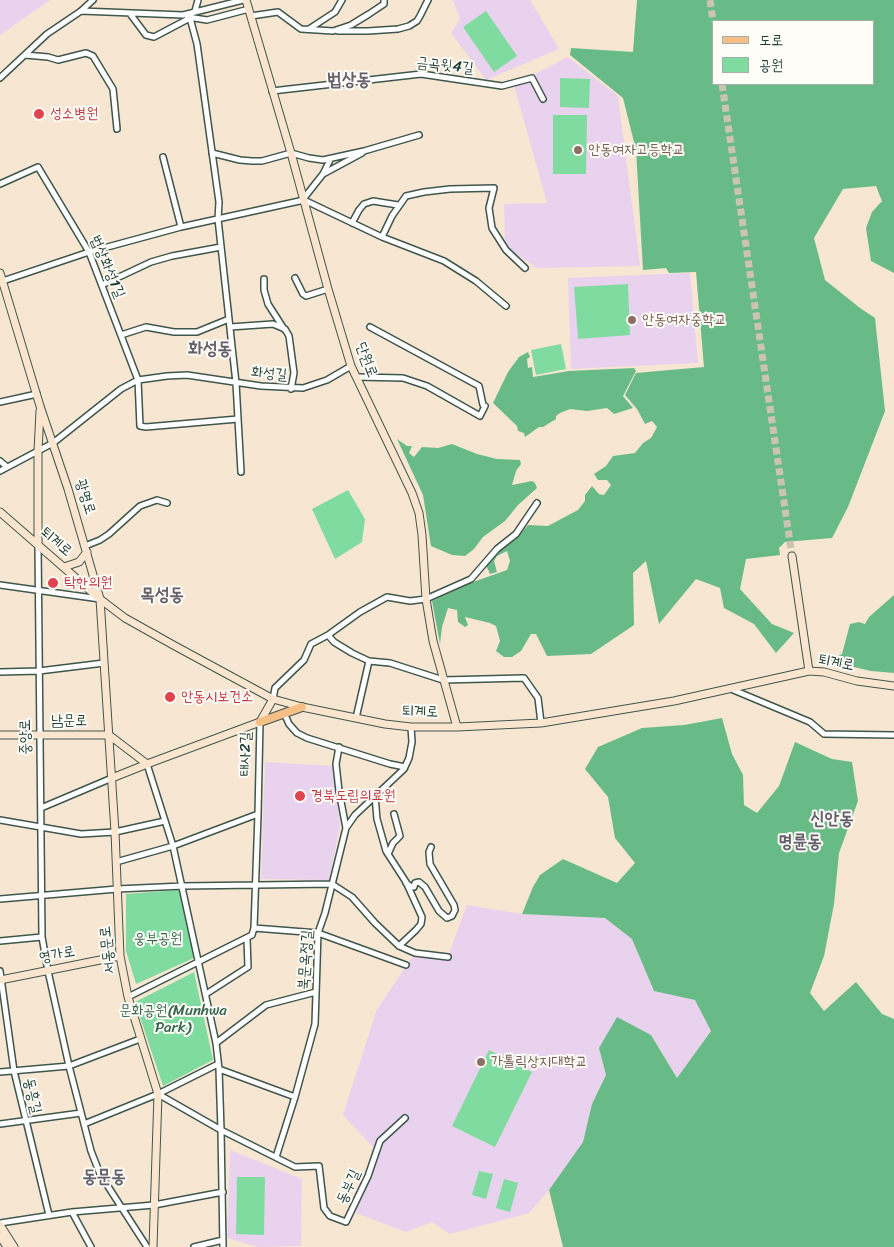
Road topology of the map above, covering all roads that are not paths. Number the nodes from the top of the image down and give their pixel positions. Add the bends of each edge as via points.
1 (93, 0) edge
2 (198, 0) edge
3 (244, 0) edge
4 (342, 0) edge
5 (384, 0) edge
6 (428, 0) edge
7 (81, 11) junction
8 (195, 11) junction
9 (250, 13) junction
10 (131, 15) dead end
11 (183, 15) junction
12 (190, 18) junction
13 (309, 29) junction
14 (334, 31) junction
15 (25, 55) junction
16 (0, 78) edge
17 (272, 91) junction
18 (543, 99) dead end
19 (117, 129) dead end
20 (419, 135) dead end
21 (364, 151) junction
22 (212, 153) junction
23 (291, 153) junction
24 (163, 157) dead end
25 (330, 160) junction
26 (324, 174) junction
27 (0, 184) edge
28 (304, 199) junction
29 (398, 205) junction
30 (218, 219) junction
31 (352, 223) junction
32 (181, 227) junction
33 (382, 237) junction
34 (221, 247) junction
35 (89, 252) junction
36 (524, 268) dead end
37 (0, 273) edge
38 (295, 278) dead end
39 (264, 279) dead end
40 (1, 282) edge
41 (102, 285) junction
42 (328, 289) junction
43 (506, 306) dead end
44 (229, 319) junction
45 (370, 327) dead end
46 (230, 328) junction
47 (285, 329) junction
48 (121, 335) junction
49 (351, 366) junction
50 (357, 378) junction
51 (138, 380) junction
52 (236, 383) junction
53 (291, 389) junction
54 (37, 394) junction
55 (0, 402) edge
56 (40, 406) junction
57 (238, 418) junction
58 (53, 444) junction
59 (38, 451) junction
60 (0, 462) edge
61 (7, 467) junction
62 (0, 472) edge
63 (242, 472) dead end
64 (537, 502) dead end
65 (167, 503) dead end
66 (0, 512) edge
67 (38, 544) junction
68 (86, 549) junction
69 (792, 556) tunnel mouth
70 (64, 567) junction
71 (0, 585) edge
72 (38, 590) junction
73 (100, 599) junction
74 (426, 599) junction
75 (328, 635) junction
76 (369, 660) junction
77 (104, 663) junction
78 (39, 671) junction
79 (809, 671) junction
80 (0, 672) edge
81 (443, 680) junction
82 (894, 686) edge
83 (731, 689) junction
84 (273, 699) junction
85 (302, 707) junction
86 (284, 714) junction
87 (356, 718) junction
88 (260, 722) junction
89 (541, 724) junction
90 (412, 727) junction
91 (457, 727) junction
92 (0, 735) edge
93 (40, 735) junction
94 (108, 735) junction
95 (894, 735) edge
96 (339, 747) junction
97 (147, 764) junction
98 (405, 767) junction
99 (112, 778) junction
100 (375, 796) junction
101 (41, 808) junction
102 (258, 814) junction
103 (394, 814) dead end
104 (0, 820) edge
105 (165, 821) junction
106 (42, 828) junction
107 (346, 828) junction
108 (115, 832) junction
109 (173, 846) junction
110 (431, 847) dead end
111 (388, 854) junction
112 (116, 862) junction
113 (406, 882) junction
114 (332, 884) junction
115 (256, 885) junction
116 (183, 886) junction
117 (117, 889) junction
118 (42, 896) junction
119 (0, 899) edge
120 (254, 928) junction
121 (318, 933) junction
122 (42, 937) junction
123 (247, 939) junction
124 (0, 941) edge
125 (399, 946) junction
126 (120, 956) junction
127 (448, 957) dead end
128 (199, 962) junction
129 (406, 965) dead end
130 (48, 970) junction
131 (0, 971) edge
132 (0, 980) edge
133 (316, 992) junction
134 (206, 994) junction
135 (128, 997) junction
136 (140, 1039) junction
137 (216, 1043) junction
138 (69, 1066) junction
139 (218, 1066) junction
140 (14, 1071) junction
141 (0, 1072) edge
142 (158, 1094) junction
143 (295, 1097) junction
144 (81, 1113) junction
145 (405, 1118) dead end
146 (24, 1120) junction
147 (0, 1124) edge
148 (84, 1124) junction
149 (221, 1130) junction
150 (276, 1157) junction
151 (223, 1192) junction
152 (154, 1205) junction
153 (121, 1206) junction
154 (72, 1212) junction
155 (49, 1215) junction
156 (0, 1224) edge
157 (0, 1236) edge
158 (223, 1240) junction
159 (7, 1247) edge
160 (14, 1247) edge
161 (91, 1247) edge
162 (147, 1247) edge
163 (153, 1247) edge
164 (194, 1247) edge
165 (223, 1247) edge

1 - 7 street
2 - 8 street
3 - 8 street
3 - 9 street, 단원로
4 - 13 street via 335,12
5 - 14 street via 384,4 369,14
6 - 14 street via 417,21 404,28
7 - 11 street
7 - 15 street
8 - 11 street
9 - 12 street via 207,20
9 - 13 street via 278,12 302,29
9 - 17 street, 단원로
10 - 12 street via 146,35 154,37
11 - 12 street
12 - 22 street via 201,64
13 - 14 street
15 - 16 street
15 - 19 street via 58,60 86,53 93,56 113,89
17 - 18 street, 금곡윗4길 via 421,74 502,86 532,78
17 - 23 street, 단원로
20 - 21 street
21 - 25 street
21 - 26 street
22 - 23 street via 252,161
22 - 30 street via 219,202
23 - 25 street
23 - 28 street, 단원로
24 - 32 street
25 - 26 street
26 - 28 street
27 - 35 street, 법상화성1길 via 38,167
28 - 30 street
28 - 31 street
28 - 42 street, 단원로
29 - 31 street via 373,201 364,204
29 - 33 street
29 - 36 street via 406,196 424,192 450,188 494,188 489,208 492,228 506,250
30 - 32 street
30 - 34 street
31 - 33 street
32 - 35 street
33 - 43 street via 444,261 476,281
34 - 41 street via 151,262
34 - 44 street
35 - 40 street
35 - 41 street, 법상화성1길
37 - 40 street, 광명로
38 - 42 street via 306,296
39 - 47 street via 268,304
40 - 54 street, 광명로
41 - 48 street, 법상화성1길
42 - 49 street, 단원로
44 - 46 street
44 - 48 street via 196,332 146,327
45 - 50 street via 479,386 485,406 480,416 427,386 403,378
46 - 47 street via 273,324
46 - 52 street
47 - 53 street via 289,336 294,373
48 - 51 street, 법상화성1길
49 - 50 street, 단원로
49 - 53 street, 화성길 via 313,386
50 - 74 street, 단원로 via 419,513
51 - 52 street, 화성길 via 187,375
51 - 57 street, 법상화성1길 via 140,426
51 - 58 street, 화성길 via 121,389
52 - 53 street, 화성길
52 - 57 street
54 - 55 street
54 - 56 street, 광명로
56 - 58 street, 광명로
56 - 59 street, 중앙로
57 - 63 street
58 - 59 street, 화성길
58 - 68 street, 광명로
59 - 61 street, 화성길
59 - 67 street, 중앙로
60 - 61 street
61 - 62 street, 화성길
64 - 74 street via 516,534 497,549 470,579
65 - 68 street via 157,500 140,506 109,534
66 - 67 street, 퇴계로
67 - 70 street, 퇴계로
67 - 72 street, 중앙로
68 - 70 street via 79,562
68 - 73 street, 광명로
69 - 79 street
70 - 73 street, 퇴계로
71 - 72 street
72 - 73 street
72 - 78 street, 중앙로
73 - 77 street, 광명로
73 - 84 street, 퇴계로 via 125,618
74 - 75 street via 410,601 387,597
74 - 81 street, 단원로
75 - 76 street via 334,642
75 - 84 street via 311,644 304,660 275,688
76 - 81 street via 390,663
76 - 87 street
77 - 78 street
77 - 94 street, 광명로
78 - 80 street
78 - 93 street, 중앙로
79 - 82 street, 퇴계로
79 - 83 street, 퇴계로
81 - 89 street via 524,678 538,698
81 - 91 street, 단원로
83 - 89 street, 퇴계로
83 - 95 street via 810,722 824,734
84 - 85 street, 퇴계로
84 - 88 street
85 - 86 main road
85 - 87 street, 퇴계로
86 - 88 main road
86 - 96 street via 297,733
87 - 90 street, 퇴계로
88 - 97 street, 태사2길
88 - 102 street, 태사2길
89 - 91 street, 퇴계로
90 - 91 street, 퇴계로
90 - 98 street, 북문옥정길 via 411,750
92 - 93 street, 남문로
93 - 94 street, 남문로
93 - 101 street, 중앙로
94 - 97 street
94 - 99 street, 서동문로
96 - 98 street
96 - 107 street via 336,764
97 - 99 street, 태사2길
97 - 105 street
98 - 100 street, 북문옥정길
99 - 101 street
99 - 108 street, 서동문로
100 - 107 street, 북문옥정길
100 - 111 street via 377,819
101 - 106 street, 중앙로
102 - 109 street
102 - 115 street, 태사2길
103 - 111 street via 400,836
104 - 106 street
105 - 108 street
105 - 109 street
106 - 108 street via 81,834
106 - 118 street, 중앙로
107 - 114 street, 북문옥정길
108 - 112 street, 서동문로
109 - 112 street
109 - 116 street
110 - 113 street via 430,864 454,905 452,916 447,918 439,912 419,882 414,887
111 - 113 street
112 - 117 street, 서동문로
113 - 125 street via 422,917 421,924
114 - 115 street
114 - 121 street, 북문옥정길
114 - 125 street via 352,897
115 - 116 street
115 - 120 street, 태사2길
116 - 117 street
116 - 128 street
117 - 118 street
117 - 126 street, 서동문로
118 - 119 street
118 - 122 street, 중앙로
120 - 121 street
120 - 123 street, 태사2길
121 - 129 street
121 - 133 street, 북문옥정길
122 - 124 street
122 - 130 street, 중앙로
123 - 128 street
123 - 134 street via 248,967
125 - 127 street via 414,953
126 - 130 street, 영가로
126 - 135 street, 서동문로
128 - 134 street
128 - 135 street
130 - 132 street, 영가로
130 - 138 street, 중앙로
131 - 132 street, 동흥길
132 - 140 street, 동흥길
133 - 137 street via 266,1005
133 - 143 street, 북문옥정길 via 315,1024
134 - 137 street
135 - 136 street, 서동문로
136 - 138 street
136 - 142 street, 서동문로
137 - 139 street
138 - 140 street
138 - 144 street, 중앙로
139 - 142 street
139 - 143 street
139 - 149 street
140 - 141 street
140 - 146 street, 동흥길
142 - 148 street
142 - 149 street
142 - 152 street, 서동문로
143 - 150 street, 북문옥정길
144 - 146 street
144 - 148 street, 중앙로
145 - 150 street, 동부길 via 380,1141 346,1222 330,1216 324,1208 319,1166 295,1167
146 - 147 street
146 - 155 street, 동흥길
148 - 153 street, 중앙로 via 100,1174
149 - 150 street
149 - 151 street
151 - 152 street
151 - 158 street
152 - 153 street
152 - 163 street, 서동문로
153 - 154 street
153 - 162 street, 중앙로
154 - 155 street
154 - 161 street
155 - 156 street
156 - 160 street
157 - 159 street
158 - 164 street
158 - 165 street

